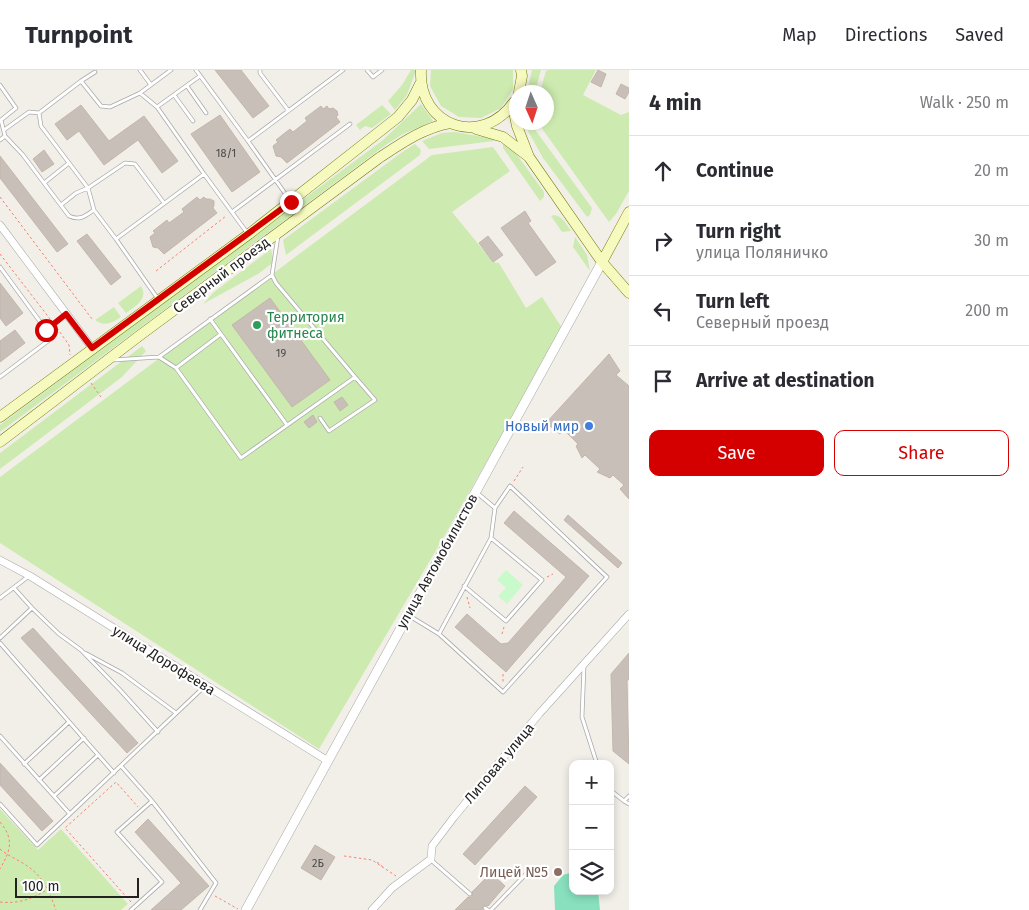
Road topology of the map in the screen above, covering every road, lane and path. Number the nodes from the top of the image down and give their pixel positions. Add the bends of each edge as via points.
1 (140, 70) edge
2 (171, 70) edge
3 (196, 70) edge
4 (260, 70) edge
5 (343, 70) edge
6 (367, 70) edge
7 (382, 70) edge
8 (421, 70) edge
9 (95, 71) edge
10 (523, 72) edge
11 (200, 76) junction
12 (81, 81) junction
13 (420, 84) junction
14 (0, 85) edge
15 (151, 85) junction
16 (520, 85) edge
17 (187, 86) junction
18 (140, 93) junction
19 (174, 95) junction
20 (157, 107) junction
21 (288, 110) junction
22 (509, 110) edge
23 (39, 113) junction
24 (206, 113) dead end
25 (0, 119) edge
26 (193, 121) dead end
27 (450, 123) junction
28 (350, 124) dead end
29 (473, 128) junction
30 (4, 130) junction
31 (519, 130) edge
32 (5, 136) junction
33 (0, 140) edge
34 (248, 141) junction
35 (529, 157) junction
36 (69, 163) junction
37 (204, 174) junction
38 (275, 179) junction
39 (44, 183) junction
40 (88, 188) junction
41 (0, 197) edge
42 (291, 202) junction
43 (164, 203) junction
44 (61, 205) junction
45 (94, 210) junction
46 (232, 212) junction
47 (629, 212) edge
48 (0, 225) edge
49 (278, 233) junction
50 (248, 234) junction
51 (116, 239) junction
52 (0, 254) edge
53 (602, 262) junction
54 (0, 267) edge
55 (156, 271) dead end
56 (272, 275) junction
57 (629, 293) edge
58 (159, 300) junction
59 (66, 314) junction
60 (92, 319) dead end
61 (210, 319) junction
62 (53, 324) junction
63 (46, 330) junction
64 (221, 334) junction
65 (92, 348) junction
66 (70, 356) dead end
67 (159, 357) junction
68 (107, 361) junction
69 (176, 368) junction
70 (0, 377) edge
71 (355, 377) junction
72 (89, 381) dead end
73 (101, 396) dead end
74 (0, 417) edge
75 (320, 418) dead end
76 (288, 425) junction
77 (0, 442) edge
78 (523, 467) dead end
79 (510, 486) junction
80 (475, 492) junction
81 (495, 508) junction
82 (491, 538) junction
83 (0, 560) edge
84 (30, 576) junction
85 (464, 586) junction
86 (14, 588) junction
87 (0, 598) edge
88 (32, 608) junction
89 (470, 608) dead end
90 (629, 614) edge
91 (408, 615) junction
92 (506, 622) junction
93 (438, 634) junction
94 (502, 634) dead end
95 (0, 638) edge
96 (0, 643) edge
97 (81, 650) junction
98 (584, 665) junction
99 (205, 685) junction
100 (176, 713) junction
101 (70, 722) junction
102 (158, 732) junction
103 (0, 736) edge
104 (84, 738) junction
105 (98, 754) junction
106 (596, 760) edge
107 (328, 761) junction
108 (24, 764) junction
109 (121, 766) junction
110 (114, 773) junction
111 (39, 780) junction
112 (614, 793) edge
113 (54, 796) junction
114 (629, 796) edge
115 (152, 801) junction
116 (624, 801) junction
117 (0, 804) edge
118 (629, 804) edge
119 (141, 810) junction
120 (70, 814) junction
121 (0, 822) edge
122 (0, 850) edge
123 (7, 855) junction
124 (344, 856) dead end
125 (430, 859) junction
126 (377, 862) junction
127 (386, 868) junction
128 (0, 869) edge
129 (526, 874) dead end
130 (402, 880) junction
131 (48, 889) junction
132 (210, 893) junction
133 (470, 894) dead end
134 (0, 902) edge
135 (135, 906) junction
136 (488, 909) edge
137 (56, 910) edge
138 (131, 910) edge
139 (200, 910) edge
140 (239, 910) edge
141 (246, 910) edge
142 (372, 910) edge

1 - 15 lane
2 - 15 lane
3 - 11 lane
4 - 21 lane
5 - 21 lane
6 - 7 lane via 373,77
8 - 13 main road
9 - 12 lane
10 - 16 main road
11 - 17 lane
11 - 34 lane
12 - 18 lane via 101,106 110,107
12 - 23 lane
13 - 27 main road via 430,107
13 - 42 main road, Северный проезд via 398,117
14 - 25 lane via 16,108
15 - 18 lane
17 - 19 lane
17 - 24 lane
18 - 20 lane
19 - 20 lane
19 - 26 lane
20 - 37 lane
21 - 34 lane
22 - 29 main road via 491,124
23 - 30 lane via 28,112
23 - 36 lane via 41,126
25 - 30 lane
27 - 29 main road
27 - 49 main road, Северный проезд via 412,136
28 - 38 lane
29 - 35 main road via 503,137
30 - 32 lane
31 - 35 main road
32 - 33 lane
32 - 39 lane via 24,154
34 - 38 lane
35 - 53 main road
36 - 39 lane
36 - 40 lane
37 - 43 lane
37 - 46 lane
38 - 42 lane
38 - 46 lane
39 - 44 lane
40 - 43 lane via 125,163 135,164
40 - 44 lane
40 - 45 lane
41 - 60 path
42 - 50 main road, Северный проезд
43 - 51 lane
44 - 45 lane via 75,219
45 - 51 lane
46 - 50 lane
46 - 55 path
47 - 53 main road, улица Автомобилистов
48 - 59 street
49 - 56 lane
49 - 68 main road, Северный проезд
50 - 58 main road, Северный проезд
51 - 58 lane
52 - 62 path
53 - 57 main road
53 - 80 street, улица Автомобилистов
54 - 63 lane
56 - 61 lane
56 - 71 lane
58 - 65 main road, Северный проезд
59 - 62 lane
59 - 65 street
61 - 64 lane
61 - 67 lane
62 - 63 lane
62 - 66 path via 69,345
63 - 70 lane via 52,338
64 - 69 lane
64 - 76 lane
65 - 74 main road, Северный проезд
67 - 68 lane
67 - 69 lane
68 - 77 main road, Северный проезд
69 - 76 lane via 241,458
71 - 75 lane via 375,400 329,431
71 - 76 lane
72 - 73 path
78 - 79 path
79 - 81 lane
79 - 93 lane via 607,577 503,692
80 - 81 lane
80 - 91 street, улица Автомобилистов
81 - 82 lane
82 - 85 lane
82 - 92 lane via 542,580
83 - 84 street, улица Дорофеева
84 - 86 lane
84 - 99 street, улица Дорофеева
85 - 89 path
85 - 92 lane
85 - 93 lane
86 - 87 lane
86 - 88 lane
88 - 95 lane
88 - 97 lane
90 - 98 street, Липовая улица
91 - 93 lane
91 - 107 street, улица Автомобилистов
92 - 94 path
96 - 101 lane
97 - 100 lane via 122,673
97 - 102 lane
98 - 106 lane via 582,717
98 - 125 street, Липовая улица via 454,817 432,846
99 - 100 lane
99 - 107 street, улица Дорофеева
100 - 102 lane
101 - 104 lane
101 - 108 lane
102 - 109 lane
103 - 108 lane
104 - 105 lane
104 - 111 lane
105 - 110 lane
105 - 113 lane
107 - 141 street, улица Автомобилистов
108 - 111 lane
109 - 110 lane
109 - 115 lane
110 - 120 lane
111 - 113 lane
112 - 116 lane
113 - 120 lane
114 - 116 lane
115 - 119 lane
115 - 132 lane via 216,883
116 - 118 lane
117 - 120 lane via 37,845
119 - 135 lane via 117,832 162,882
119 - 135 path via 116,782 65,828
121 - 123 path via 9,837
122 - 123 path
123 - 128 path
123 - 131 path via 40,876
124 - 126 path
125 - 130 street
125 - 133 lane
126 - 127 path
126 - 127 path
127 - 130 path
129 - 136 lane
130 - 142 street
131 - 134 path via 13,904
131 - 137 path
132 - 139 lane
132 - 140 path
135 - 138 lane

